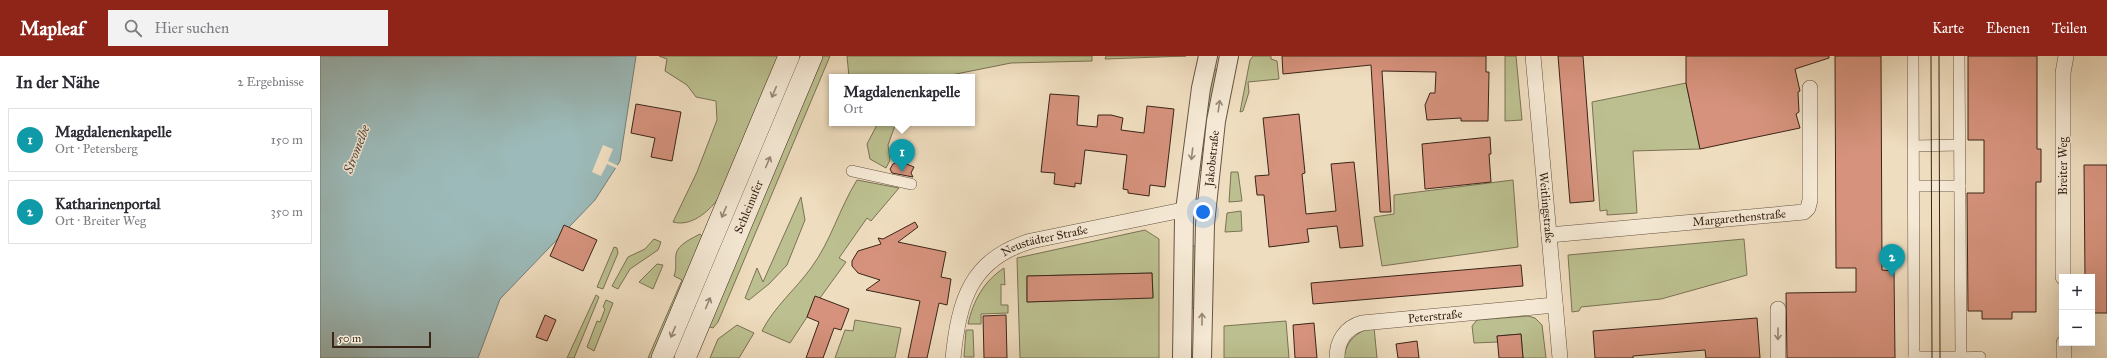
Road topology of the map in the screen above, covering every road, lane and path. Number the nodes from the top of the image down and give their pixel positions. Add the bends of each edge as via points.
1 (789, 56) edge
2 (812, 56) edge
3 (1208, 56) edge
4 (1229, 56) edge
5 (1533, 56) edge
6 (1913, 56) edge
7 (1959, 56) edge
8 (2066, 56) edge
9 (1810, 88) dead end
10 (1959, 145) junction
11 (1914, 146) junction
12 (852, 171) dead end
13 (911, 184) dead end
14 (1914, 186) junction
15 (1960, 186) junction
16 (1207, 205) junction
17 (1185, 209) junction
18 (1550, 235) junction
19 (2063, 274) edge
20 (1555, 305) junction
21 (1778, 309) dead end
22 (2064, 346) edge
23 (1980, 357) dead end
24 (662, 358) edge
25 (685, 358) edge
26 (953, 358) edge
27 (1182, 358) edge
28 (1202, 358) edge
29 (1337, 358) edge
30 (1560, 358) edge
31 (1778, 358) edge
32 (1914, 358) edge
33 (1960, 358) edge
34 (2064, 358) edge

1 -> 24 main road, Schleinufer
25 -> 2 main road, Schleinufer
3 -> 17 street, Jakobstraße via 1201,88
16 -> 4 street, Jakobstraße via 1219,102
5 - 18 street, Weitlingstraße
6 - 11 street
7 - 10 street
8 - 19 street, Breiter Weg via 2063,73
9 - 18 street, Margarethenstraße via 1810,200 1804,212
10 - 11 street
10 - 15 street
11 - 14 street
12 - 13 street
14 - 15 street
14 - 32 street
15 - 33 street
16 - 17 street, Neustädter Straße
28 -> 16 street, Jakobstraße via 1203,243
17 - 26 street, Neustädter Straße via 1031,241 1007,250 988,264 968,289 957,322
17 - 27 street, Jakobstraße
18 - 20 street, Weitlingstraße
20 - 29 street, Peterstraße via 1362,323 1350,328 1342,336
20 - 30 street, Weitlingstraße
21 -> 31 street
22 - 34 street
23 - 33 street
32 - 33 street

